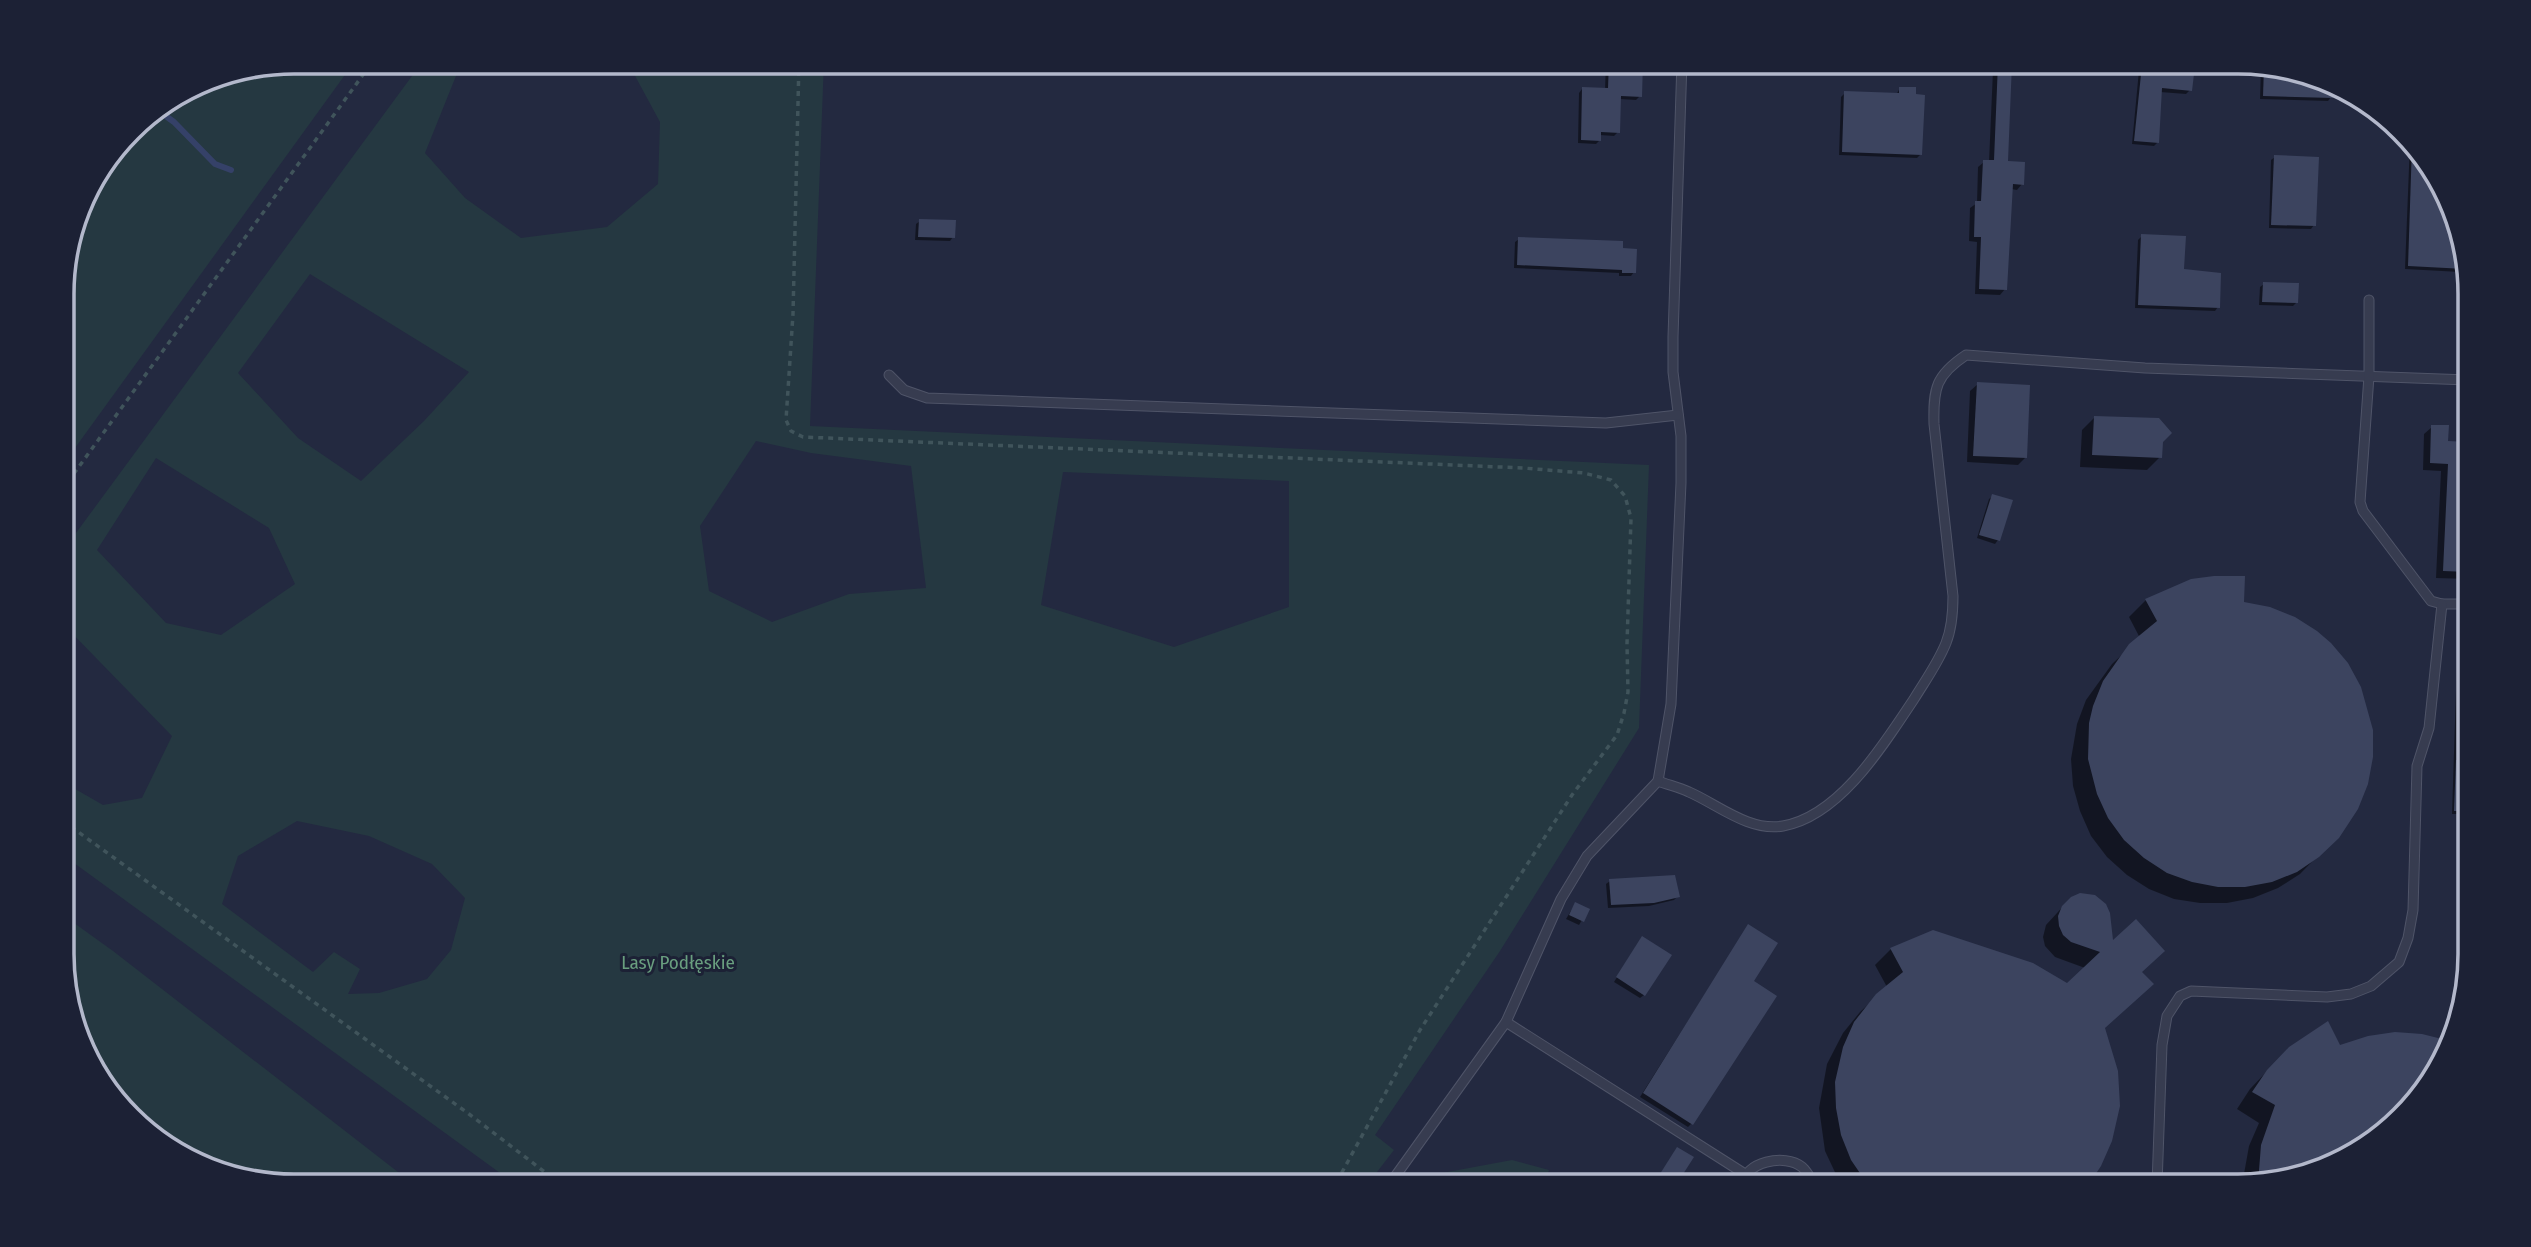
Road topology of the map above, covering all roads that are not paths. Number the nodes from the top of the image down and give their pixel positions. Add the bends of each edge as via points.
1 (1682, 74) edge
2 (2368, 300) dead end
3 (889, 374) dead end
4 (2368, 376) junction
5 (2458, 380) edge
6 (1678, 415) junction
7 (2442, 604) junction
8 (2458, 604) edge
9 (1658, 781) junction
10 (1506, 1022) junction
11 (1397, 1173) edge
12 (1744, 1173) edge
13 (1807, 1173) edge
14 (2157, 1173) edge
15 (1745, 1174) edge

1 - 6 lane via 1673,337
2 - 4 lane
3 - 6 lane via 904,390 927,398 1606,423
4 - 5 lane
4 - 7 lane via 2362,511 2431,601
4 - 9 lane via 2145,368 1966,355 1937,382 1934,399 1952,621 1937,662 1869,763 1841,794 1813,815 1782,827 1753,824
6 - 9 lane via 1681,483 1671,704
7 - 8 lane
7 - 14 lane via 2429,728 2417,766 2413,910 2399,962 2371,986 2351,994 2192,991 2180,996 2167,1017 2162,1045
9 - 10 lane via 1587,856 1561,899
10 - 11 lane
10 - 12 lane
13 - 15 lane via 1787,1160 1766,1163

